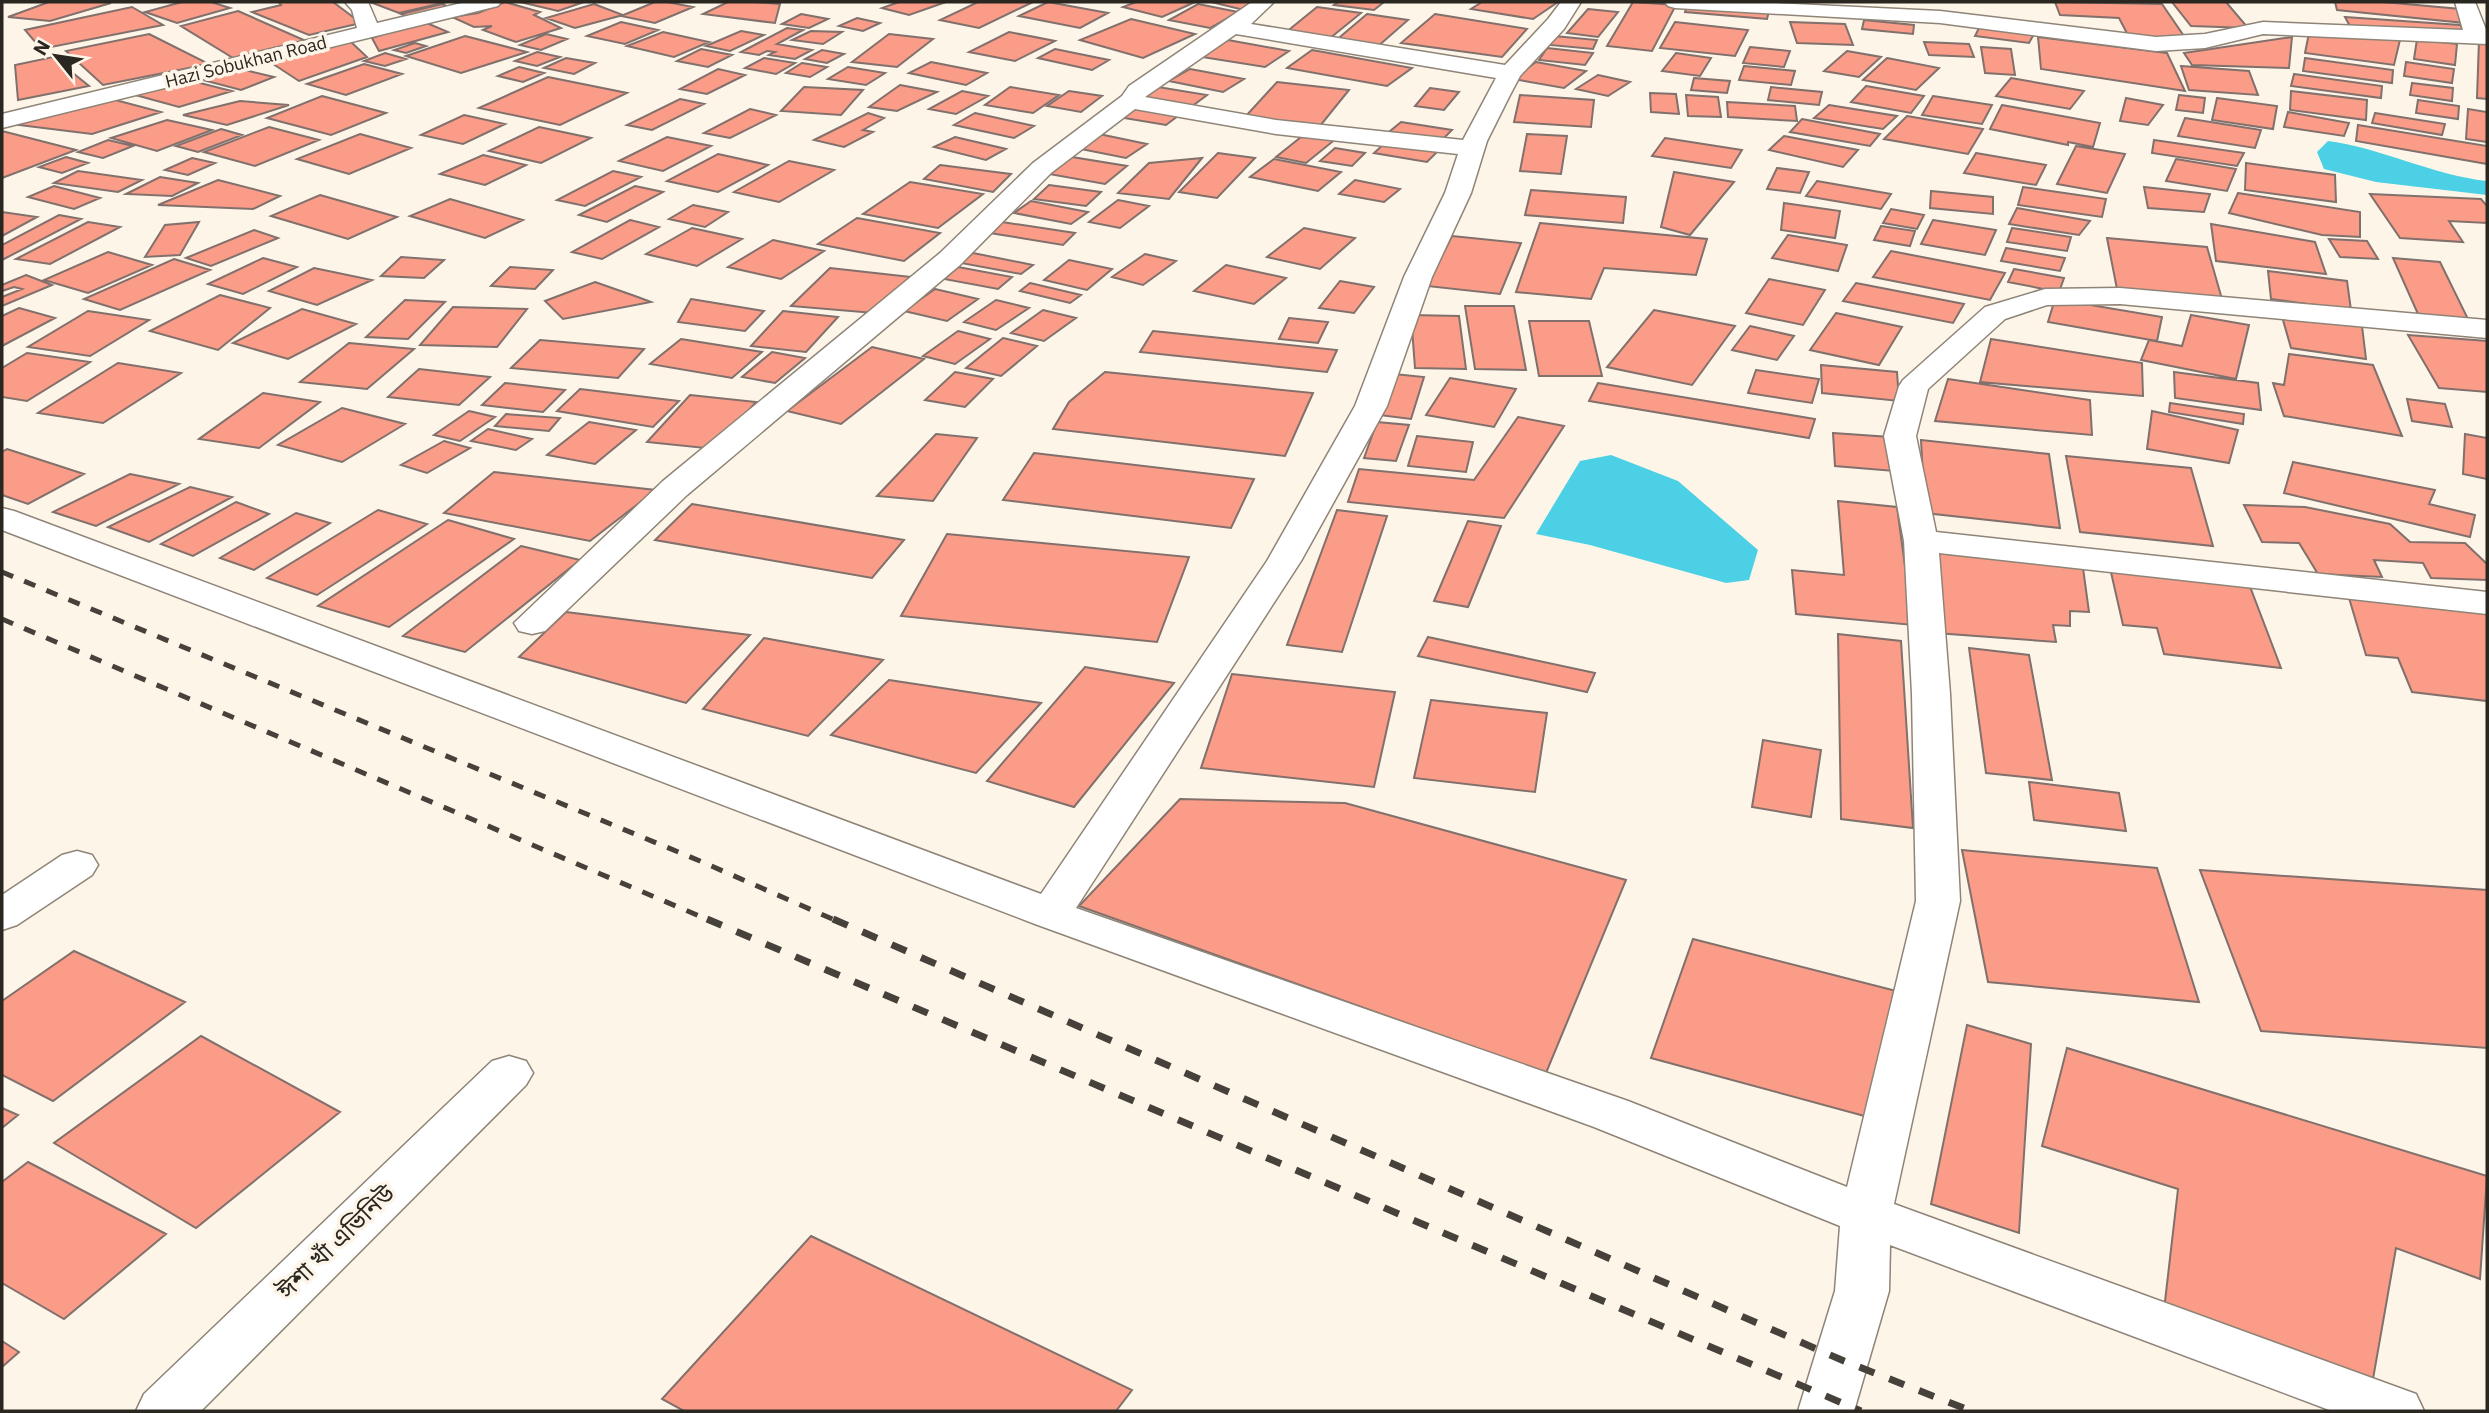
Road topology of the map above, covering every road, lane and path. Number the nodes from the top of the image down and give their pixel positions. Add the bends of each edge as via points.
1 (355, 2) edge
2 (491, 2) edge
3 (1264, 2) edge
4 (1571, 2) edge
5 (1675, 2) edge
6 (2021, 2) edge
7 (2465, 2) edge
8 (2247, 10) dead end
9 (1231, 27) junction
10 (2263, 28) junction
11 (2030, 29) junction
12 (369, 32) junction
13 (2482, 38) edge
14 (1510, 73) junction
15 (1130, 101) junction
16 (2, 121) edge
17 (1472, 148) junction
18 (2487, 329) edge
19 (2, 518) edge
20 (1921, 541) junction
21 (2487, 603) edge
22 (532, 623) dead end
23 (77, 865) dead end
24 (1050, 914) junction
25 (2, 915) edge
26 (509, 1073) dead end
27 (1866, 1215) junction
28 (164, 1411) edge
29 (1826, 1411) edge
30 (2396, 1411) edge

1 - 12 street via 362,7
2 - 12 street, Hazi Sobukhan Road
3 - 9 street
4 - 14 street
5 - 11 street via 1940,17
6 - 11 street
7 - 13 street
8 - 10 street
9 - 14 street
9 - 15 street via 1137,91
10 - 11 street via 2166,44
10 - 13 street
12 - 16 street, Hazi Sobukhan Road
14 - 17 street
15 - 17 street via 1287,129
15 - 22 street via 1042,168 950,259 675,488
17 - 24 street via 1371,406 1284,561
18 - 20 street via 2120,296 2045,297 1995,313 1914,386 1900,436
19 - 24 street
20 - 21 street
20 - 27 street via 1938,901
23 - 25 street
24 - 27 street via 1611,1114
26 - 28 street, ঈশা খাঁ এভিনিউ
27 - 29 street via 1862,1291
27 - 30 street

